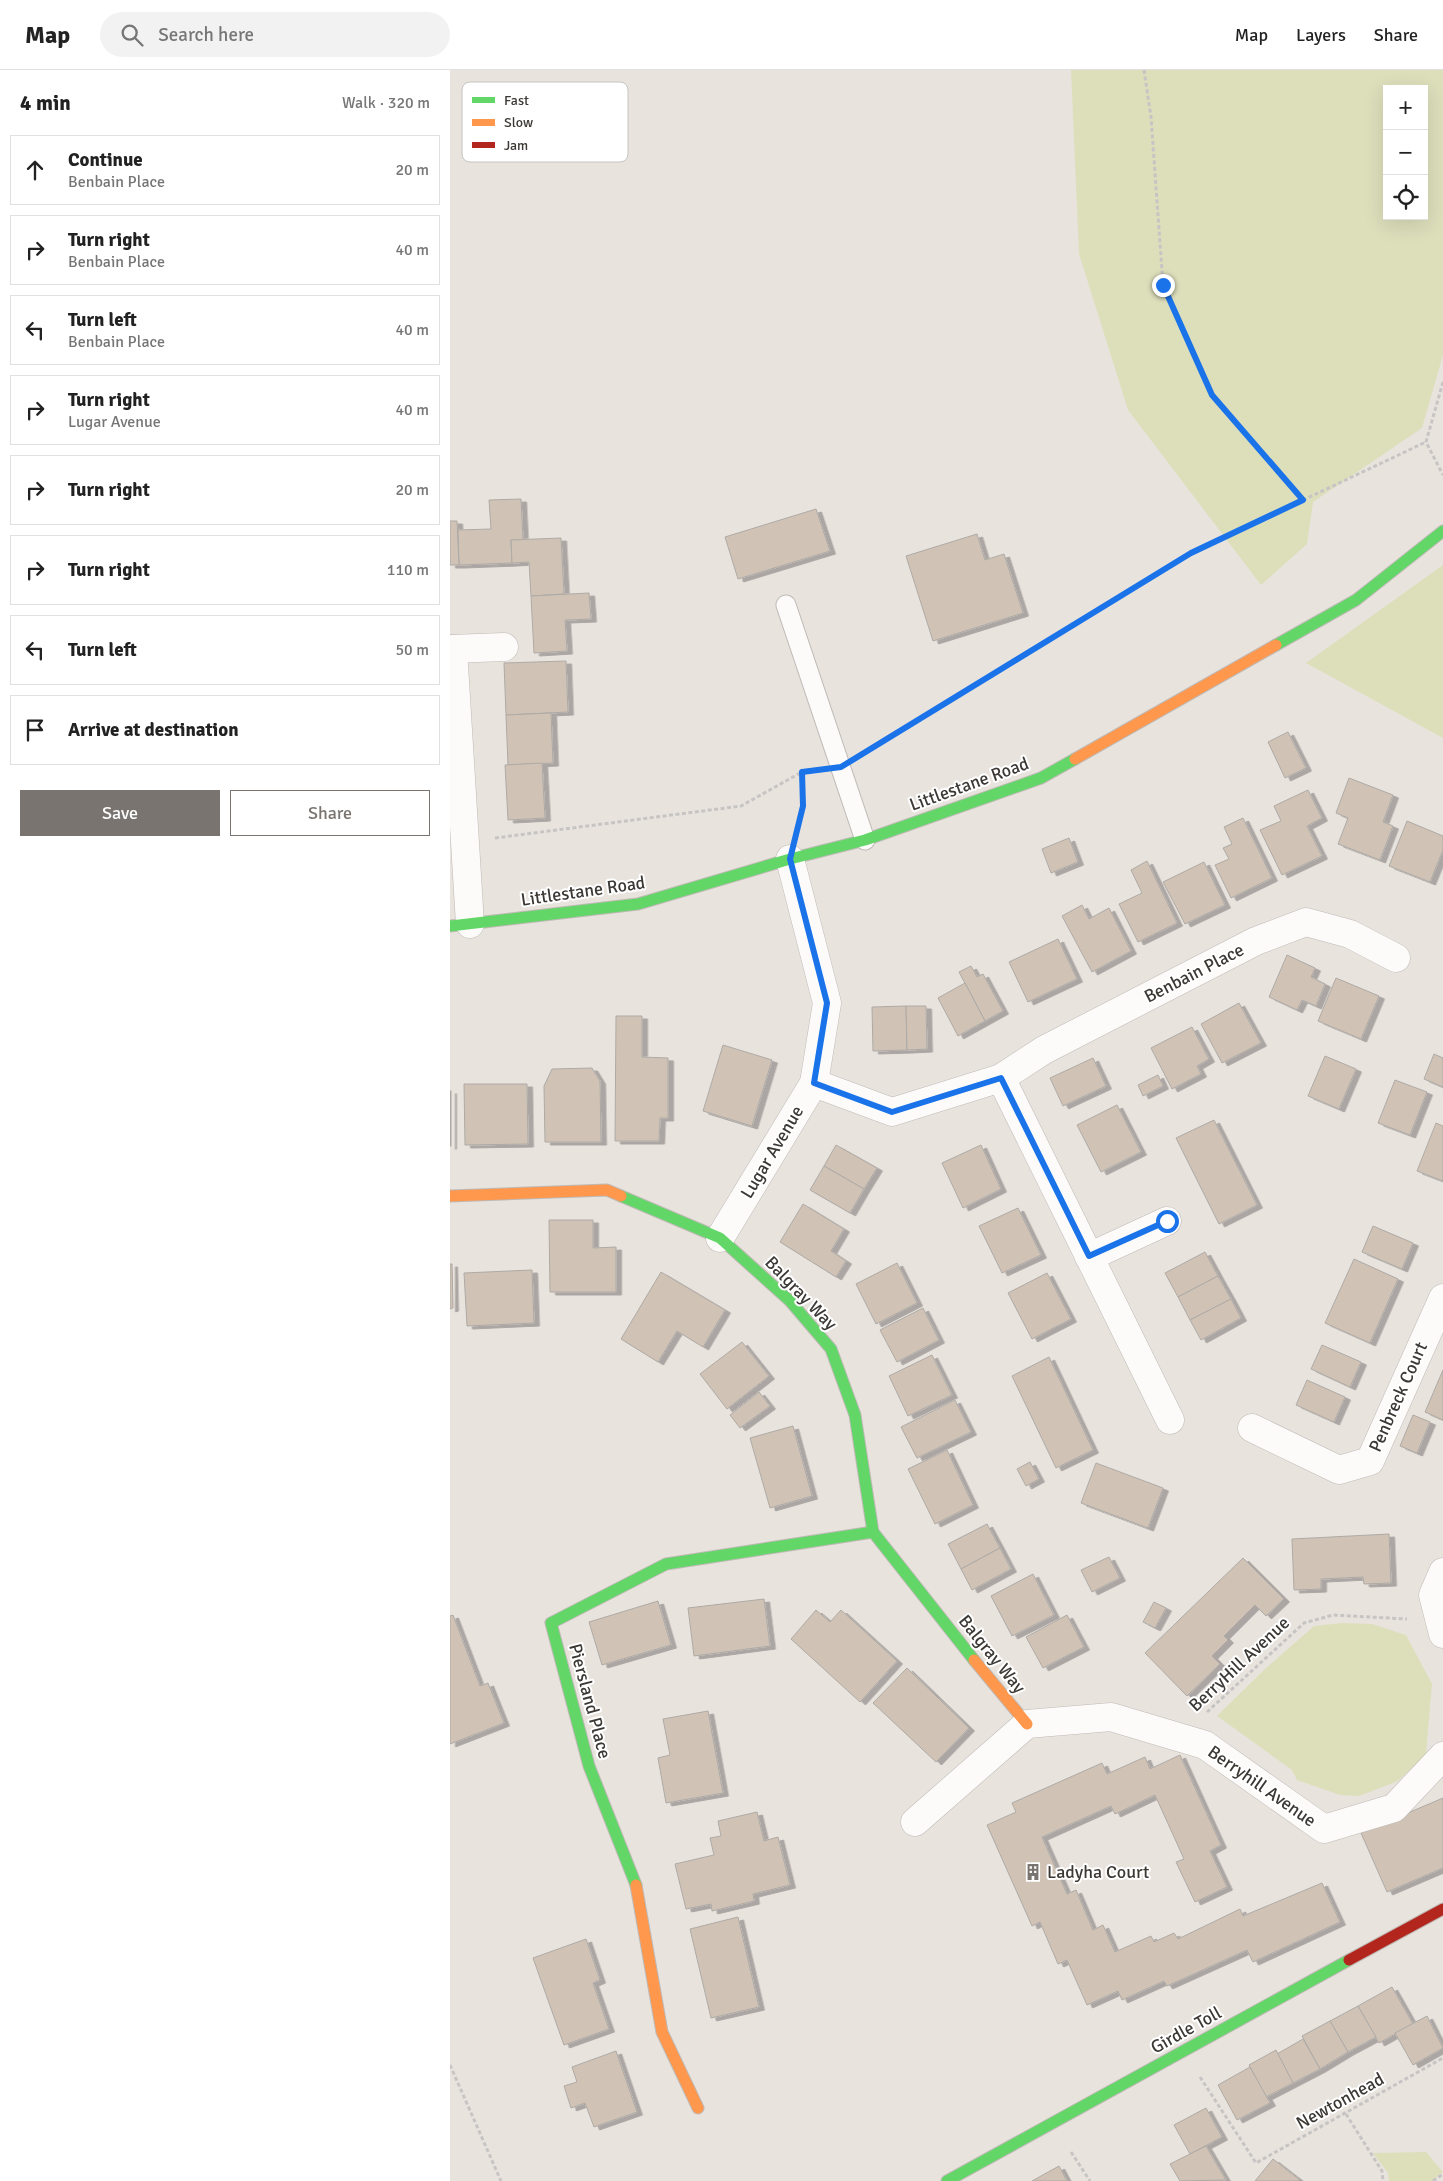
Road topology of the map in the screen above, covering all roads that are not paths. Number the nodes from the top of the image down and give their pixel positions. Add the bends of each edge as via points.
1 (1443, 531) edge
2 (786, 605) dead end
3 (504, 647) dead end
4 (451, 649) edge
5 (865, 840) junction
6 (790, 859) junction
7 (460, 925) edge
8 (1396, 958) dead end
9 (1001, 1078) junction
10 (814, 1083) junction
11 (450, 1196) edge
12 (1167, 1221) dead end
13 (720, 1238) junction
14 (1089, 1256) junction
15 (1443, 1298) edge
16 (1170, 1420) dead end
17 (1252, 1428) dead end
18 (873, 1532) junction
19 (1443, 1572) edge
20 (1442, 1629) edge
21 (1027, 1724) junction
22 (1443, 1756) edge
23 (915, 1822) dead end
24 (1443, 1909) edge
25 (698, 2108) dead end
26 (947, 2181) edge

1 - 5 street, Littlestane Road via 1356,600 1041,778
2 - 5 lane
3 - 4 street
4 - 7 street via 465,841
5 - 6 street, Littlestane Road
6 - 7 street, Littlestane Road via 638,904
6 - 10 street, Lugar Avenue via 827,1003
8 - 9 street, Benbain Place via 1350,934 1306,922 1247,946 1044,1050
9 - 10 street, Benbain Place via 892,1112
9 - 14 street
10 - 13 street, Lugar Avenue
11 - 13 street, Balgray Way via 607,1190
12 - 14 street
13 - 18 street, Balgray Way via 790,1301 831,1349 855,1414
14 - 16 street
15 - 17 street, Penbreck Court via 1370,1461 1339,1470
18 - 21 street, Balgray Way
18 - 25 street, Piersland Place via 666,1564 551,1623 589,1766 635,1878 662,2032
19 - 20 street via 1433,1595
21 - 22 street, Berryhill Avenue via 1111,1717 1205,1745 1324,1829 1394,1808
21 - 23 street
24 - 26 street, Girdle Toll

